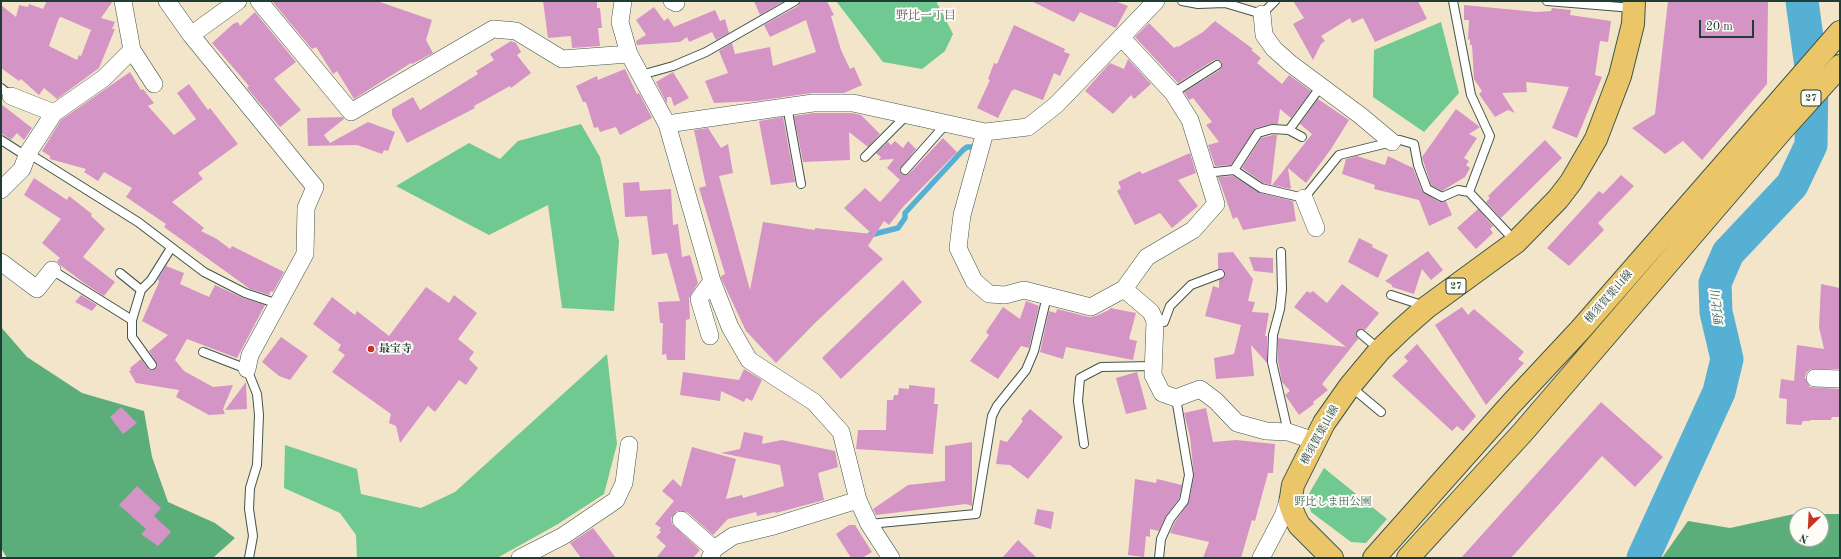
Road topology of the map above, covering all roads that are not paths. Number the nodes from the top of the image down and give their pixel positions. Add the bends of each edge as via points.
1 (123, 1) edge
2 (167, 1) edge
3 (238, 1) edge
4 (259, 1) edge
5 (623, 1) edge
6 (795, 1) edge
7 (1156, 1) edge
8 (1182, 1) edge
9 (1275, 1) edge
10 (1453, 1) edge
11 (1547, 1) edge
12 (1634, 4) edge
13 (1262, 14) junction
14 (1840, 32) edge
15 (191, 36) junction
16 (1121, 37) junction
17 (132, 50) junction
18 (629, 54) junction
19 (1217, 65) dead end
20 (1840, 66) edge
21 (641, 75) junction
22 (154, 84) dead end
23 (1321, 86) junction
24 (6, 92) edge
25 (1173, 94) junction
26 (787, 106) junction
27 (54, 113) junction
28 (907, 115) junction
29 (947, 123) junction
30 (667, 124) junction
31 (1290, 130) junction
32 (985, 132) junction
33 (1302, 137) dead end
34 (1, 140) edge
35 (1392, 142) junction
36 (27, 154) junction
37 (865, 156) dead end
38 (905, 170) dead end
39 (1234, 170) junction
40 (1205, 173) junction
41 (801, 184) dead end
42 (1, 190) edge
43 (1469, 192) junction
44 (1304, 198) junction
45 (1316, 228) dead end
46 (1516, 242) junction
47 (171, 248) junction
48 (1281, 252) dead end
49 (1, 262) edge
50 (52, 270) joint
51 (120, 273) dead end
52 (1220, 274) dead end
53 (712, 281) junction
54 (1124, 289) junction
55 (141, 290) junction
56 (1391, 295) dead end
57 (1047, 296) junction
58 (278, 304) junction
59 (1427, 307) junction
60 (132, 320) junction
61 (1155, 321) junction
62 (1361, 334) dead end
63 (710, 336) dead end
64 (1380, 350) junction
65 (203, 352) dead end
66 (152, 365) dead end
67 (1153, 366) junction
68 (247, 369) junction
69 (1816, 378) dead end
70 (1840, 380) edge
71 (1350, 386) junction
72 (1176, 398) junction
73 (1381, 412) dead end
74 (1288, 432) junction
75 (1314, 440) junction
76 (1084, 444) dead end
77 (630, 445) dead end
78 (1293, 486) junction
79 (858, 500) junction
80 (681, 520) dead end
81 (869, 524) junction
82 (712, 554) edge
83 (249, 558) edge
84 (520, 558) edge
85 (891, 558) edge
86 (1159, 558) edge
87 (1261, 558) edge
88 (1332, 558) edge
89 (1374, 558) edge
90 (1408, 558) edge

1 - 17 street
2 - 15 street
3 - 15 street
4 - 18 street via 351,112 493,29 516,31 562,59
5 - 18 street via 620,22
6 - 21 lane via 706,52 673,66
7 - 16 street
8 - 13 lane via 1198,4 1225,2
9 - 13 lane
10 - 43 lane via 1471,95 1490,136
11 - 12 lane
12 - 46 main road, 横須賀葉山線 / 27 via 1620,76 1596,138 1571,182 1558,199
13 - 23 street via 1264,35 1274,49
14 - 89 main road, 横須賀葉山線 / 27 via 1581,329
15 - 58 street via 316,187 306,208 305,254
16 - 25 street
16 - 32 street via 1056,105 1028,127
17 - 22 street
17 - 27 street via 104,78
18 - 21 street
19 - 25 lane
20 - 90 main road, 横須賀葉山線 / 27 via 1528,426
21 - 30 street
23 - 31 lane
23 - 35 street
24 - 27 street
25 - 40 street via 1190,120
26 - 28 street via 853,103
26 - 30 street
26 - 41 lane
27 - 36 street
28 - 29 street
28 - 37 lane
29 - 32 street
29 - 38 lane
30 - 53 street
31 - 33 lane
31 - 39 lane via 1258,133
32 - 57 street via 962,215 958,248 974,281 989,294 1005,295 1024,290
34 - 36 lane
35 - 43 lane via 1400,140 1414,144 1427,189 1442,196 1458,190
35 - 44 lane via 1340,155
36 - 42 street via 22,169
36 - 47 lane via 138,222
39 - 40 lane
39 - 44 lane via 1261,188
40 - 54 street via 1216,204 1193,230 1148,256
43 - 46 lane
44 - 45 street
46 - 59 main road, 横須賀葉山線 / 27
47 - 55 lane via 151,280
47 - 58 lane via 204,272 246,293
48 - 74 lane via 1282,290 1273,335 1272,362
49 - 50 street via 37,289
50 - 60 lane
51 - 55 lane
52 - 61 lane via 1191,285 1170,306 1164,322
53 - 63 street via 699,299
53 - 79 street via 730,326 749,360 814,402 841,432
54 - 57 street via 1091,307
54 - 61 street via 1151,312
55 - 60 lane
56 - 59 lane
57 - 81 lane via 1034,350 1026,370 992,416 976,514
58 - 68 street via 250,355
59 - 64 main road, 横須賀葉山線 / 27
60 - 66 lane via 132,337
61 - 67 street
62 - 64 lane
64 - 71 main road, 横須賀葉山線 / 27
65 - 68 lane
67 - 72 street via 1153,375 1162,393
67 - 76 lane via 1100,368 1080,378 1078,401
68 - 83 lane via 257,394 259,415 257,466 250,488 249,510 254,536
69 - 70 street
71 - 73 lane
71 - 75 main road, 横須賀葉山線 / 27
72 - 74 street via 1200,389 1237,423 1266,431
72 - 86 lane via 1189,475 1184,501 1170,519 1161,539
74 - 75 street
75 - 78 main road, 横須賀葉山線 / 27
77 - 84 street via 624,482 616,500 563,536
78 - 87 street via 1283,516
78 - 88 main road, 横須賀葉山線 / 27 via 1290,504 1294,515 1308,535
79 - 81 street
79 - 82 street via 733,536
80 - 82 street
81 - 85 street

